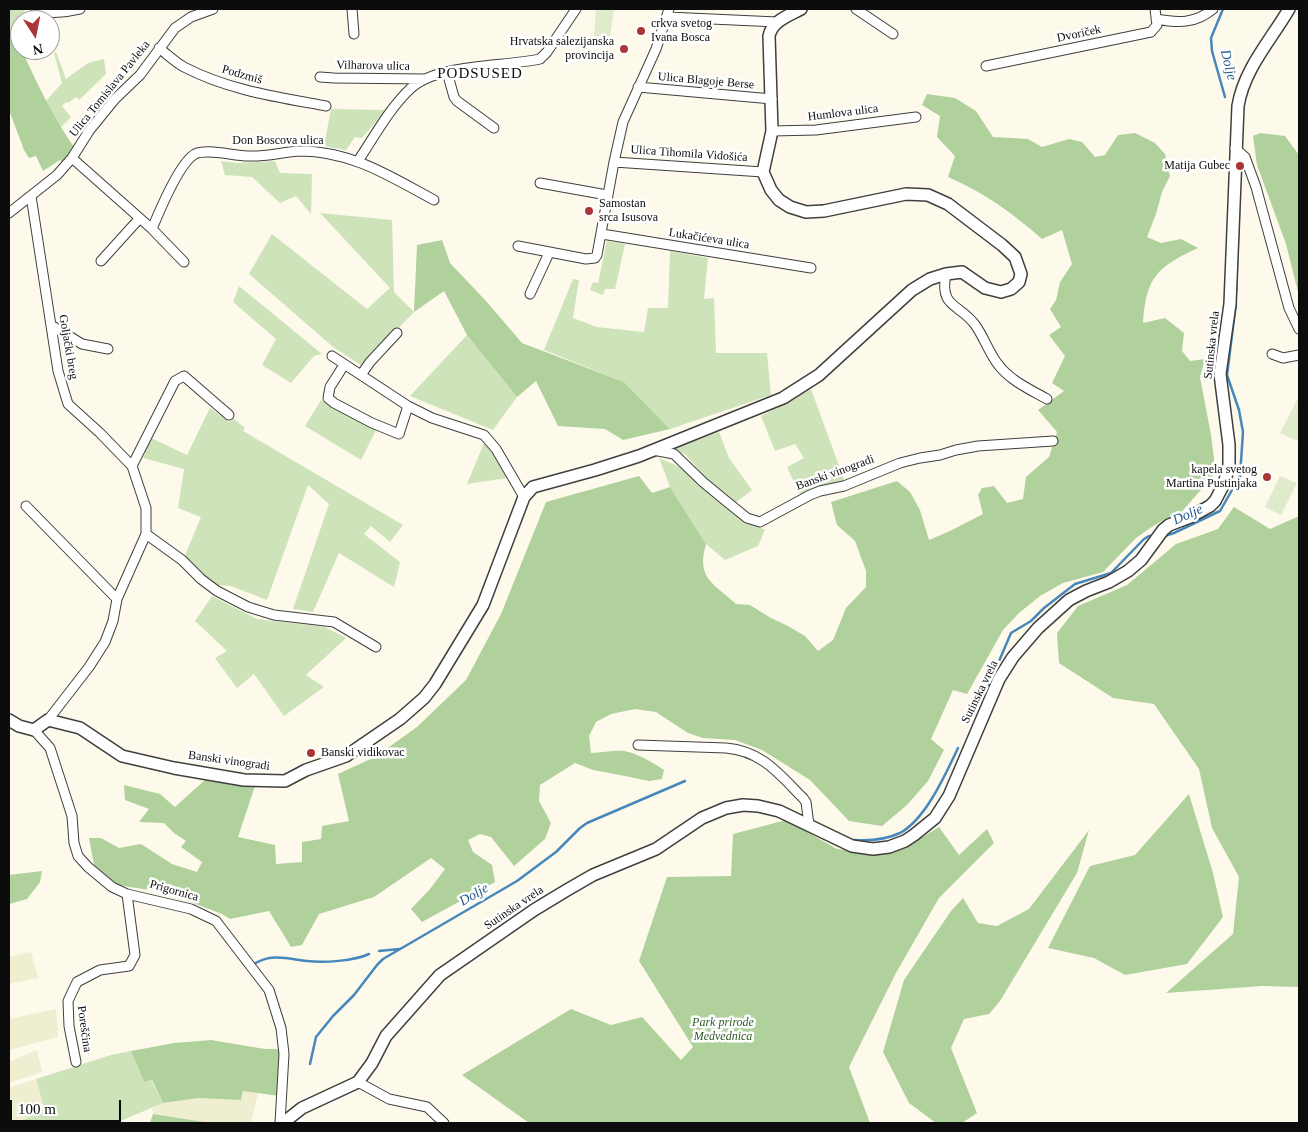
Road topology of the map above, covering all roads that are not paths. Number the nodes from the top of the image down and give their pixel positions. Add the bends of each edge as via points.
1 (36, 9) edge
2 (80, 9) edge
3 (214, 9) edge
4 (352, 9) edge
5 (576, 9) edge
6 (801, 9) edge
7 (856, 9) edge
8 (1155, 9) edge
9 (1213, 9) edge
10 (1289, 9) edge
11 (669, 13) edge
12 (1156, 20) junction
13 (777, 22) junction
14 (354, 34) dead end
15 (894, 34) dead end
16 (159, 48) junction
17 (986, 66) dead end
18 (447, 72) junction
19 (320, 77) dead end
20 (426, 79) junction
21 (638, 87) junction
22 (772, 99) junction
23 (326, 106) dead end
24 (916, 117) dead end
25 (494, 128) dead end
26 (772, 131) junction
27 (1235, 148) junction
28 (72, 158) junction
29 (358, 160) junction
30 (614, 162) junction
31 (764, 172) junction
32 (540, 183) dead end
33 (608, 195) junction
34 (31, 196) junction
35 (434, 200) dead end
36 (9, 213) edge
37 (139, 219) junction
38 (152, 229) junction
39 (602, 234) junction
40 (518, 246) dead end
41 (548, 253) junction
42 (101, 261) dead end
43 (184, 262) dead end
44 (811, 268) dead end
45 (946, 274) junction
46 (530, 294) dead end
47 (52, 324) junction
48 (1299, 329) edge
49 (397, 333) dead end
50 (108, 349) dead end
51 (1272, 354) dead end
52 (1299, 355) edge
53 (332, 356) dead end
54 (344, 365) junction
55 (361, 375) junction
56 (1047, 400) dead end
57 (408, 406) junction
58 (229, 415) dead end
59 (1053, 441) dead end
60 (653, 450) junction
61 (132, 466) junction
62 (524, 496) junction
63 (26, 506) dead end
64 (146, 534) junction
65 (117, 599) junction
66 (376, 647) dead end
67 (9, 720) edge
68 (48, 720) junction
69 (34, 730) junction
70 (638, 745) dead end
71 (809, 825) junction
72 (127, 894) junction
73 (76, 1062) dead end
74 (358, 1082) junction
75 (282, 1123) edge
76 (444, 1123) edge

1 - 2 street via 60,13
3 - 16 street, Ulica Tomislava Pavleka via 190,17 175,28
4 - 14 street
5 - 18 street via 540,59
6 - 13 street
7 - 15 street
8 - 12 street
9 - 12 street via 1191,21
10 - 27 street, Sutinska vrela via 1243,84
11 - 13 street
11 - 21 street
12 - 17 street, Dvoriček via 1157,25 1151,32
13 - 22 street via 770,29 769,36
16 - 23 street, Podzmiš via 182,66 227,85
16 - 28 street, Ulica Tomislava Pavleka via 140,76 115,99
18 - 20 street
18 - 25 street via 457,101
19 - 20 street, Vilharova ulica
20 - 29 street via 410,89
21 - 22 street, Ulica Blagoje Berse
21 - 30 street via 624,117
22 - 26 street
24 - 26 street, Humlova ulica via 816,130
26 - 31 street
27 - 48 street via 1245,157 1256,187 1289,308
27 - 71 street, Sutinska vrela via 1230,304 1220,374 1229,465 1215,501 1201,512 1169,525 1128,571 1069,600 1020,648 996,686 947,802 923,829 890,847 872,849 852,846
28 - 34 street, Ulica Tomislava Pavleka via 58,175
28 - 37 street
29 - 35 street, Don Boscova ulica
29 - 38 street, Don Boscova ulica via 298,151 248,156 203,151 193,155 173,183
30 - 31 street, Ulica Tihomila Vidošića
30 - 33 street
31 - 45 street via 779,200 806,212 906,194 928,195 948,204 1002,245 1016,257 1021,274 1019,282 1001,292 984,288 962,272
32 - 33 street
33 - 39 street
34 - 36 street, Ulica Tomislava Pavleka
34 - 47 street, Goljački breg
37 - 38 street
37 - 42 street
38 - 43 street
39 - 41 street via 595,258 586,260
39 - 44 street, Lukačićeva ulica
40 - 41 street
41 - 46 street
45 - 56 street via 945,297 975,325 998,364 1016,382
45 - 60 street via 930,278 912,290 819,375 783,398
47 - 50 street via 82,344
47 - 61 street, Goljački breg via 58,371 68,404
49 - 55 street
51 - 52 street via 1283,358
53 - 54 street
54 - 55 street
54 - 57 street via 330,387 328,398 334,402 399,434
55 - 57 street
57 - 62 street via 432,418 484,435 496,448
58 - 61 street via 184,376 175,381
59 - 60 street, Banski vinogradi via 978,446 900,463 844,486 815,493 760,522 747,518 674,454
60 - 62 street via 533,487
61 - 64 street, Goljački breg via 146,508
62 - 68 street, Banski vinogradi via 483,605 435,684 400,719 346,756 285,781 244,780 122,756 80,728
63 - 65 street
64 - 65 street, Goljački breg
64 - 66 street via 182,560 201,579 248,607 274,615 334,622
65 - 68 street, Goljački breg via 106,642
67 - 69 street, Prigornica
68 - 69 street
69 - 72 street, Prigornica via 50,748 72,816 78,856 112,887
70 - 71 street via 732,748 753,754 772,767 803,798
71 - 74 street, Sutinska vrela via 779,810 743,805 726,808 702,818 656,849 593,874 440,975 386,1036
72 - 73 street, Poreščina via 135,955 132,961 129,966 100,970 77,982 68,1000
72 - 75 street, Prigornica via 191,909 216,921 269,990 281,1028 284,1054
74 - 75 street via 302,1108
74 - 76 street via 388,1099 427,1107

